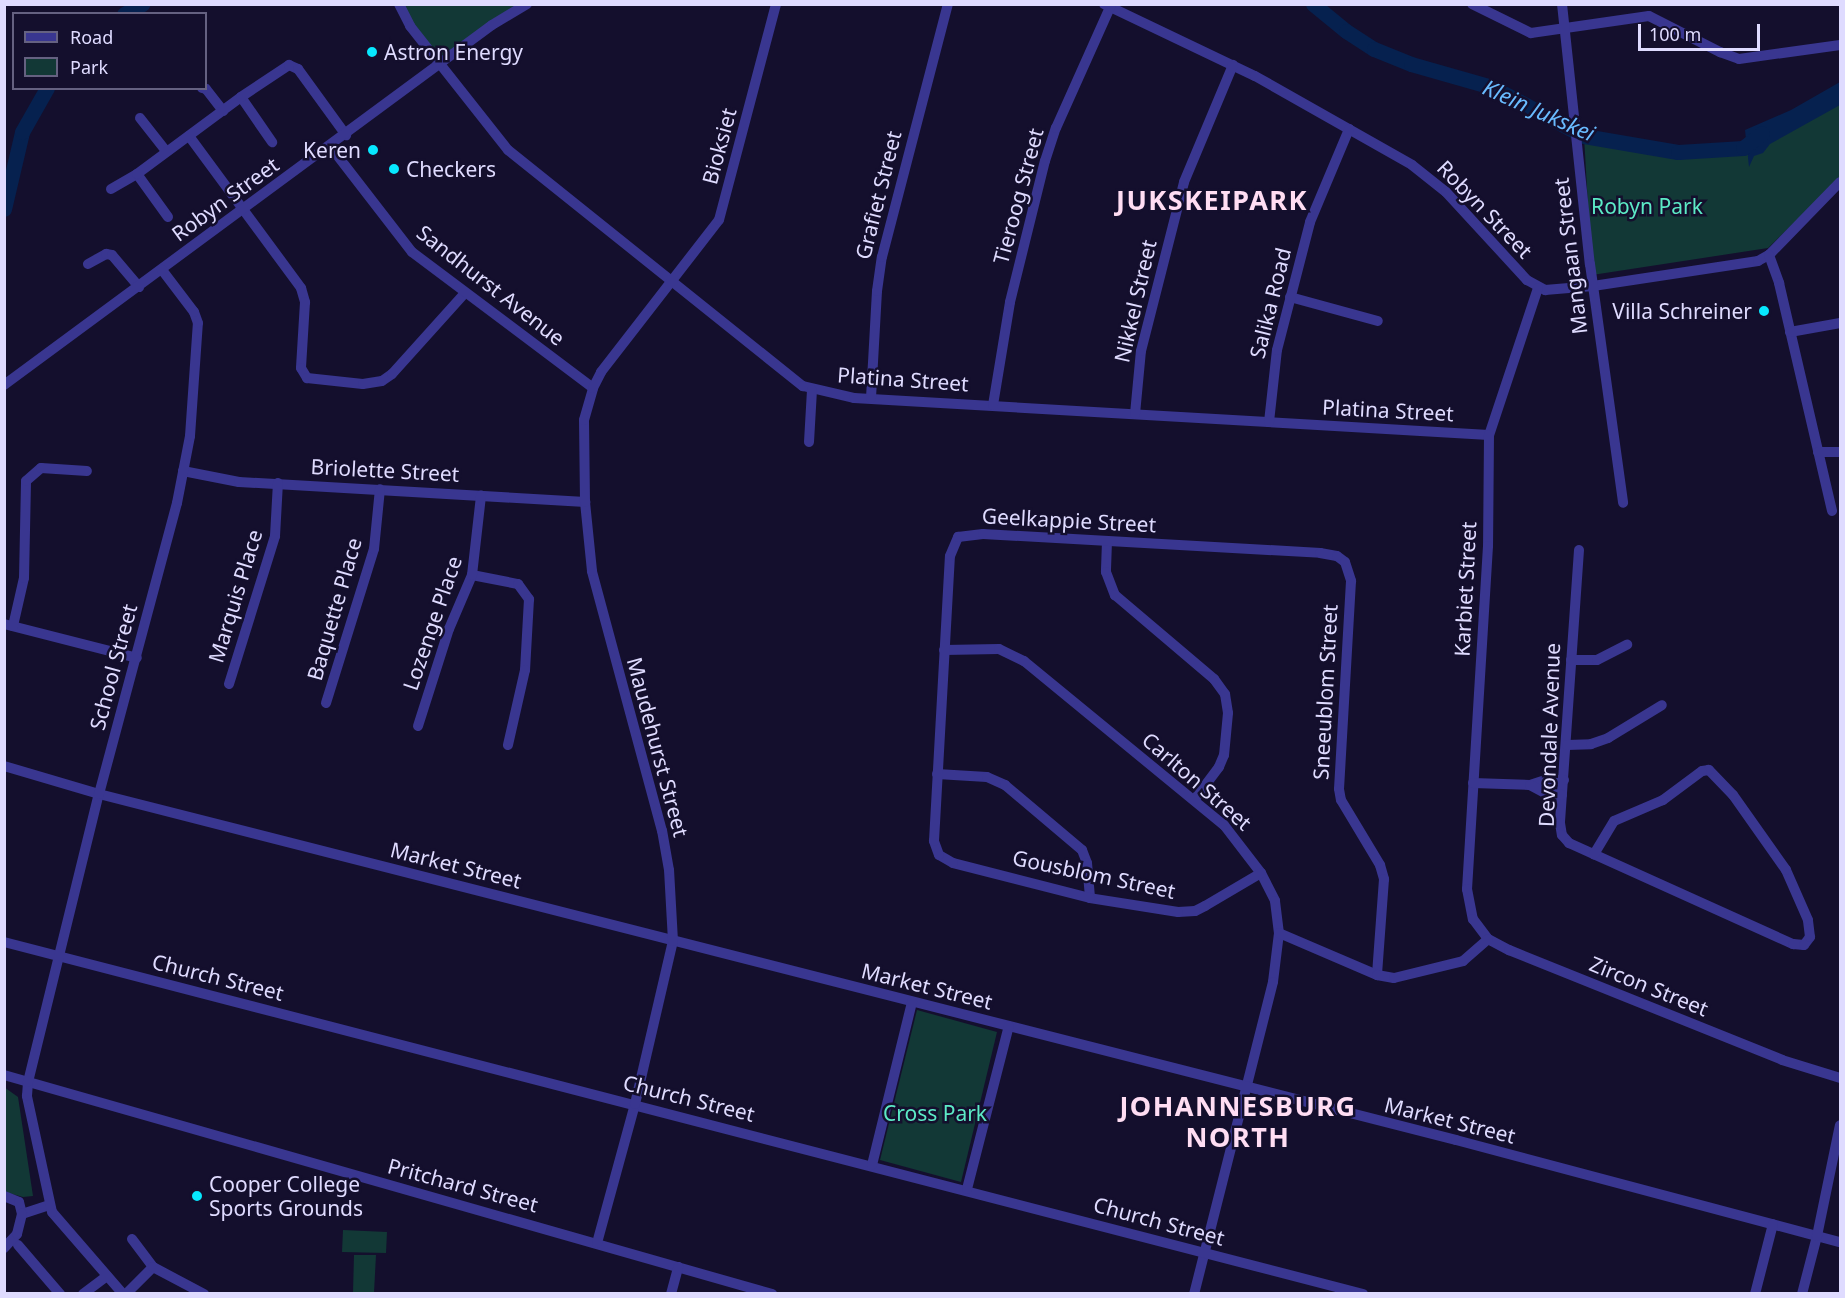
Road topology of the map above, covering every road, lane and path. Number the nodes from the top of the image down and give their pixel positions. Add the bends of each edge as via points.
1 (399, 4) edge
2 (527, 4) edge
3 (776, 4) edge
4 (948, 4) edge
5 (1472, 4) edge
6 (1562, 4) edge
7 (1107, 6) edge
8 (1565, 27) junction
9 (1840, 45) edge
10 (439, 64) junction
11 (1233, 64) junction
12 (207, 90) edge
13 (241, 97) junction
14 (223, 111) junction
15 (140, 118) dead end
16 (1349, 129) junction
17 (346, 135) junction
18 (189, 136) junction
19 (272, 142) dead end
20 (330, 146) junction
21 (166, 151) junction
22 (137, 174) junction
23 (1840, 182) edge
24 (111, 189) dead end
25 (244, 210) junction
26 (168, 217) dead end
27 (1768, 255) junction
28 (88, 264) dead end
29 (162, 270) junction
30 (672, 283) junction
31 (1593, 286) junction
32 (139, 287) junction
33 (1538, 288) junction
34 (465, 293) junction
35 (1290, 297) junction
36 (1378, 321) dead end
37 (1840, 323) edge
38 (1790, 332) junction
39 (4, 385) edge
40 (593, 388) junction
41 (812, 390) junction
42 (871, 398) junction
43 (993, 405) junction
44 (1135, 414) junction
45 (1269, 422) junction
46 (1489, 435) junction
47 (809, 442) dead end
48 (1818, 452) junction
49 (1840, 452) edge
50 (87, 471) dead end
51 (183, 471) junction
52 (278, 483) junction
53 (380, 489) junction
54 (481, 495) junction
55 (585, 502) junction
56 (1623, 503) dead end
57 (1832, 511) dead end
58 (1107, 541) junction
59 (1579, 550) dead end
60 (1330, 554) joint
61 (472, 575) junction
62 (9, 625) edge
63 (1627, 645) dead end
64 (944, 650) junction
65 (137, 658) junction
66 (1571, 660) junction
67 (229, 684) dead end
68 (326, 704) dead end
69 (1662, 705) dead end
70 (418, 726) dead end
71 (1568, 745) junction
72 (508, 746) dead end
73 (4, 766) edge
74 (937, 774) junction
75 (1564, 780) junction
76 (1473, 783) junction
77 (1530, 785) junction
78 (99, 794) junction
79 (1563, 795) junction
80 (1195, 800) junction
81 (1594, 854) junction
82 (948, 861) joint
83 (1261, 873) junction
84 (1090, 898) junction
85 (1467, 900) joint
86 (1279, 933) junction
87 (1488, 939) junction
88 (673, 941) junction
89 (4, 942) edge
90 (60, 956) junction
91 (1377, 975) junction
92 (912, 1002) junction
93 (1009, 1026) junction
94 (4, 1075) edge
95 (1840, 1078) edge
96 (28, 1082) junction
97 (1248, 1089) junction
98 (635, 1104) junction
99 (1840, 1125) edge
100 (872, 1165) junction
101 (967, 1189) junction
102 (4, 1196) edge
103 (49, 1205) junction
104 (22, 1214) junction
105 (1773, 1224) junction
106 (1817, 1236) junction
107 (132, 1239) dead end
108 (1840, 1242) edge
109 (597, 1243) junction
110 (18, 1245) dead end
111 (4, 1248) edge
112 (1205, 1253) junction
113 (153, 1267) junction
114 (678, 1267) junction
115 (107, 1276) junction
116 (60, 1293) edge
117 (84, 1293) edge
118 (125, 1293) edge
119 (204, 1293) edge
120 (671, 1293) edge
121 (772, 1293) edge
122 (1194, 1293) edge
123 (1363, 1293) edge
124 (1755, 1293) edge
125 (1802, 1293) edge

1 - 10 street, Platina Street via 408,24
2 - 10 street, Robyn Street
3 - 30 street, Bioksiet via 721,214
4 - 42 street, Grafiet Street via 882,257
5 - 8 street via 1527,32
6 - 8 street, Mangaan Street
7 - 11 street, Robyn Street
7 - 43 street, Tieroog Street via 1043,168 1006,317
8 - 9 street via 1648,16 1739,59
8 - 31 street, Mangaan Street
10 - 17 street, Robyn Street
10 - 30 street, Platina Street via 508,150
11 - 16 street, Robyn Street
11 - 44 street, Nikkel Street via 1181,192 1141,351
12 - 14 street
13 - 14 street
13 - 17 street via 287,66 294,66
13 - 19 street
14 - 18 street
15 - 21 street
16 - 33 street, Robyn Street via 1432,180
16 - 35 street, Salika Road via 1310,222
17 - 20 street, Robyn Street
18 - 21 street
18 - 25 street
20 - 25 street, Robyn Street
20 - 34 street, Sandhurst Avenue via 404,245
21 - 22 street
22 - 24 street
22 - 26 street
23 - 27 street, Robyn Street
25 - 29 street, Robyn Street
25 - 34 street via 303,292 301,368 310,379 363,384 382,381
27 - 31 street, Robyn Street via 1734,267
27 - 38 street
28 - 32 street via 106,254 112,255
29 - 32 street, Robyn Street
29 - 51 street, School Street via 198,323 192,422
30 - 40 street, Maudehurst Street
30 - 41 street, Platina Street via 769,361
31 - 33 street, Robyn Street
31 - 56 street, Mangaan Street
32 - 39 street, Robyn Street
33 - 46 street, Karbiet Street
34 - 40 street, Sandhurst Avenue
35 - 36 street
35 - 45 street, Salika Road via 1274,364
37 - 38 street
38 - 48 street
40 - 55 street, Maudehurst Street via 583,430
41 - 42 street, Platina Street
41 - 47 street
42 - 43 street, Platina Street
43 - 44 street, Platina Street
44 - 45 street, Platina Street
45 - 46 street, Platina Street
46 - 76 street, Karbiet Street via 1489,524
48 - 49 street
48 - 57 street
50 - 62 street via 41,468 26,481 24,578
51 - 52 street, Briolette Street via 233,481
51 - 65 street, School Street
52 - 53 street, Briolette Street
52 - 67 street, Marquis Place via 275,536
53 - 54 street, Briolette Street
53 - 68 street, Baquette Place via 374,549
54 - 55 street, Briolette Street
54 - 61 street, Lozenge Place
55 - 88 street, Maudehurst Street via 597,592 662,831 669,870
58 - 60 street, Geelkappie Street
58 - 64 street, Geelkappie Street via 961,535 950,550
58 - 80 street via 1106,572 1115,595 1214,679 1225,694 1228,714 1224,755
59 - 66 street, Devondale Avenue
60 - 91 street, Sneeublom Street via 1345,562 1351,581 1339,793 1382,871
61 - 70 street, Lozenge Place via 449,629
61 - 72 street via 518,584 529,598 525,670
62 - 65 street
63 - 66 street via 1597,660
64 - 74 street, Geelkappie Street
64 - 80 street, Carlton Street via 995,649 1018,656
65 - 78 street, School Street
66 - 71 street, Devondale Avenue
69 - 71 street via 1608,738
71 - 75 street, Devondale Avenue
73 - 78 street, Market Street
74 - 82 street, Geelkappie Street via 934,842 937,852
74 - 84 street via 993,778 1005,785 1082,850 1088,863
75 - 77 street
75 - 79 street, Devondale Avenue
76 - 77 street
76 - 85 street, Karbiet Street
77 - 79 street via 1545,793
78 - 88 street, Market Street
78 - 90 street, School Street
79 - 81 street, Devondale Avenue via 1562,835 1569,843
80 - 83 street, Carlton Street via 1232,834
81 - 81 street, Devondale Avenue via 1785,941 1804,945 1810,937 1808,920 1786,870 1712,772 1702,771 1663,800 1614,821
82 - 84 street, Gousblom Street
83 - 84 street, Gousblom Street via 1188,912
83 - 86 street, Carlton Street via 1275,901
85 - 87 street, Zircon Street via 1473,919
86 - 91 street
86 - 97 street, Carlton Street via 1273,982
87 - 91 street via 1456,964 1404,977
87 - 95 street, Zircon Street via 1782,1060
88 - 92 street, Market Street
88 - 98 street, Maudehurst Street
89 - 90 street, Church Street
90 - 96 street, School Street
90 - 98 street, Church Street
92 - 93 street, Market Street
92 - 100 street
93 - 97 street, Market Street
93 - 101 street
94 - 96 street, Pritchard Street
96 - 103 street, School Street via 28,1101
96 - 109 street, Pritchard Street
97 - 105 street, Market Street
97 - 112 street, Carlton Street
98 - 100 street, Church Street
98 - 109 street, Maudehurst Street
99 - 106 street
100 - 101 street, Church Street
101 - 112 street, Church Street
102 - 104 street via 19,1202
103 - 104 street
103 - 115 street via 54,1218
104 - 111 street via 17,1234
105 - 106 street, Market Street
105 - 124 street
106 - 108 street, Market Street
106 - 125 street
107 - 113 street
109 - 114 street, Pritchard Street
110 - 116 street
112 - 122 street, Carlton Street
112 - 123 street, Church Street
113 - 118 street
113 - 119 street
114 - 120 street
114 - 121 street, Pritchard Street
115 - 117 street
115 - 118 street

